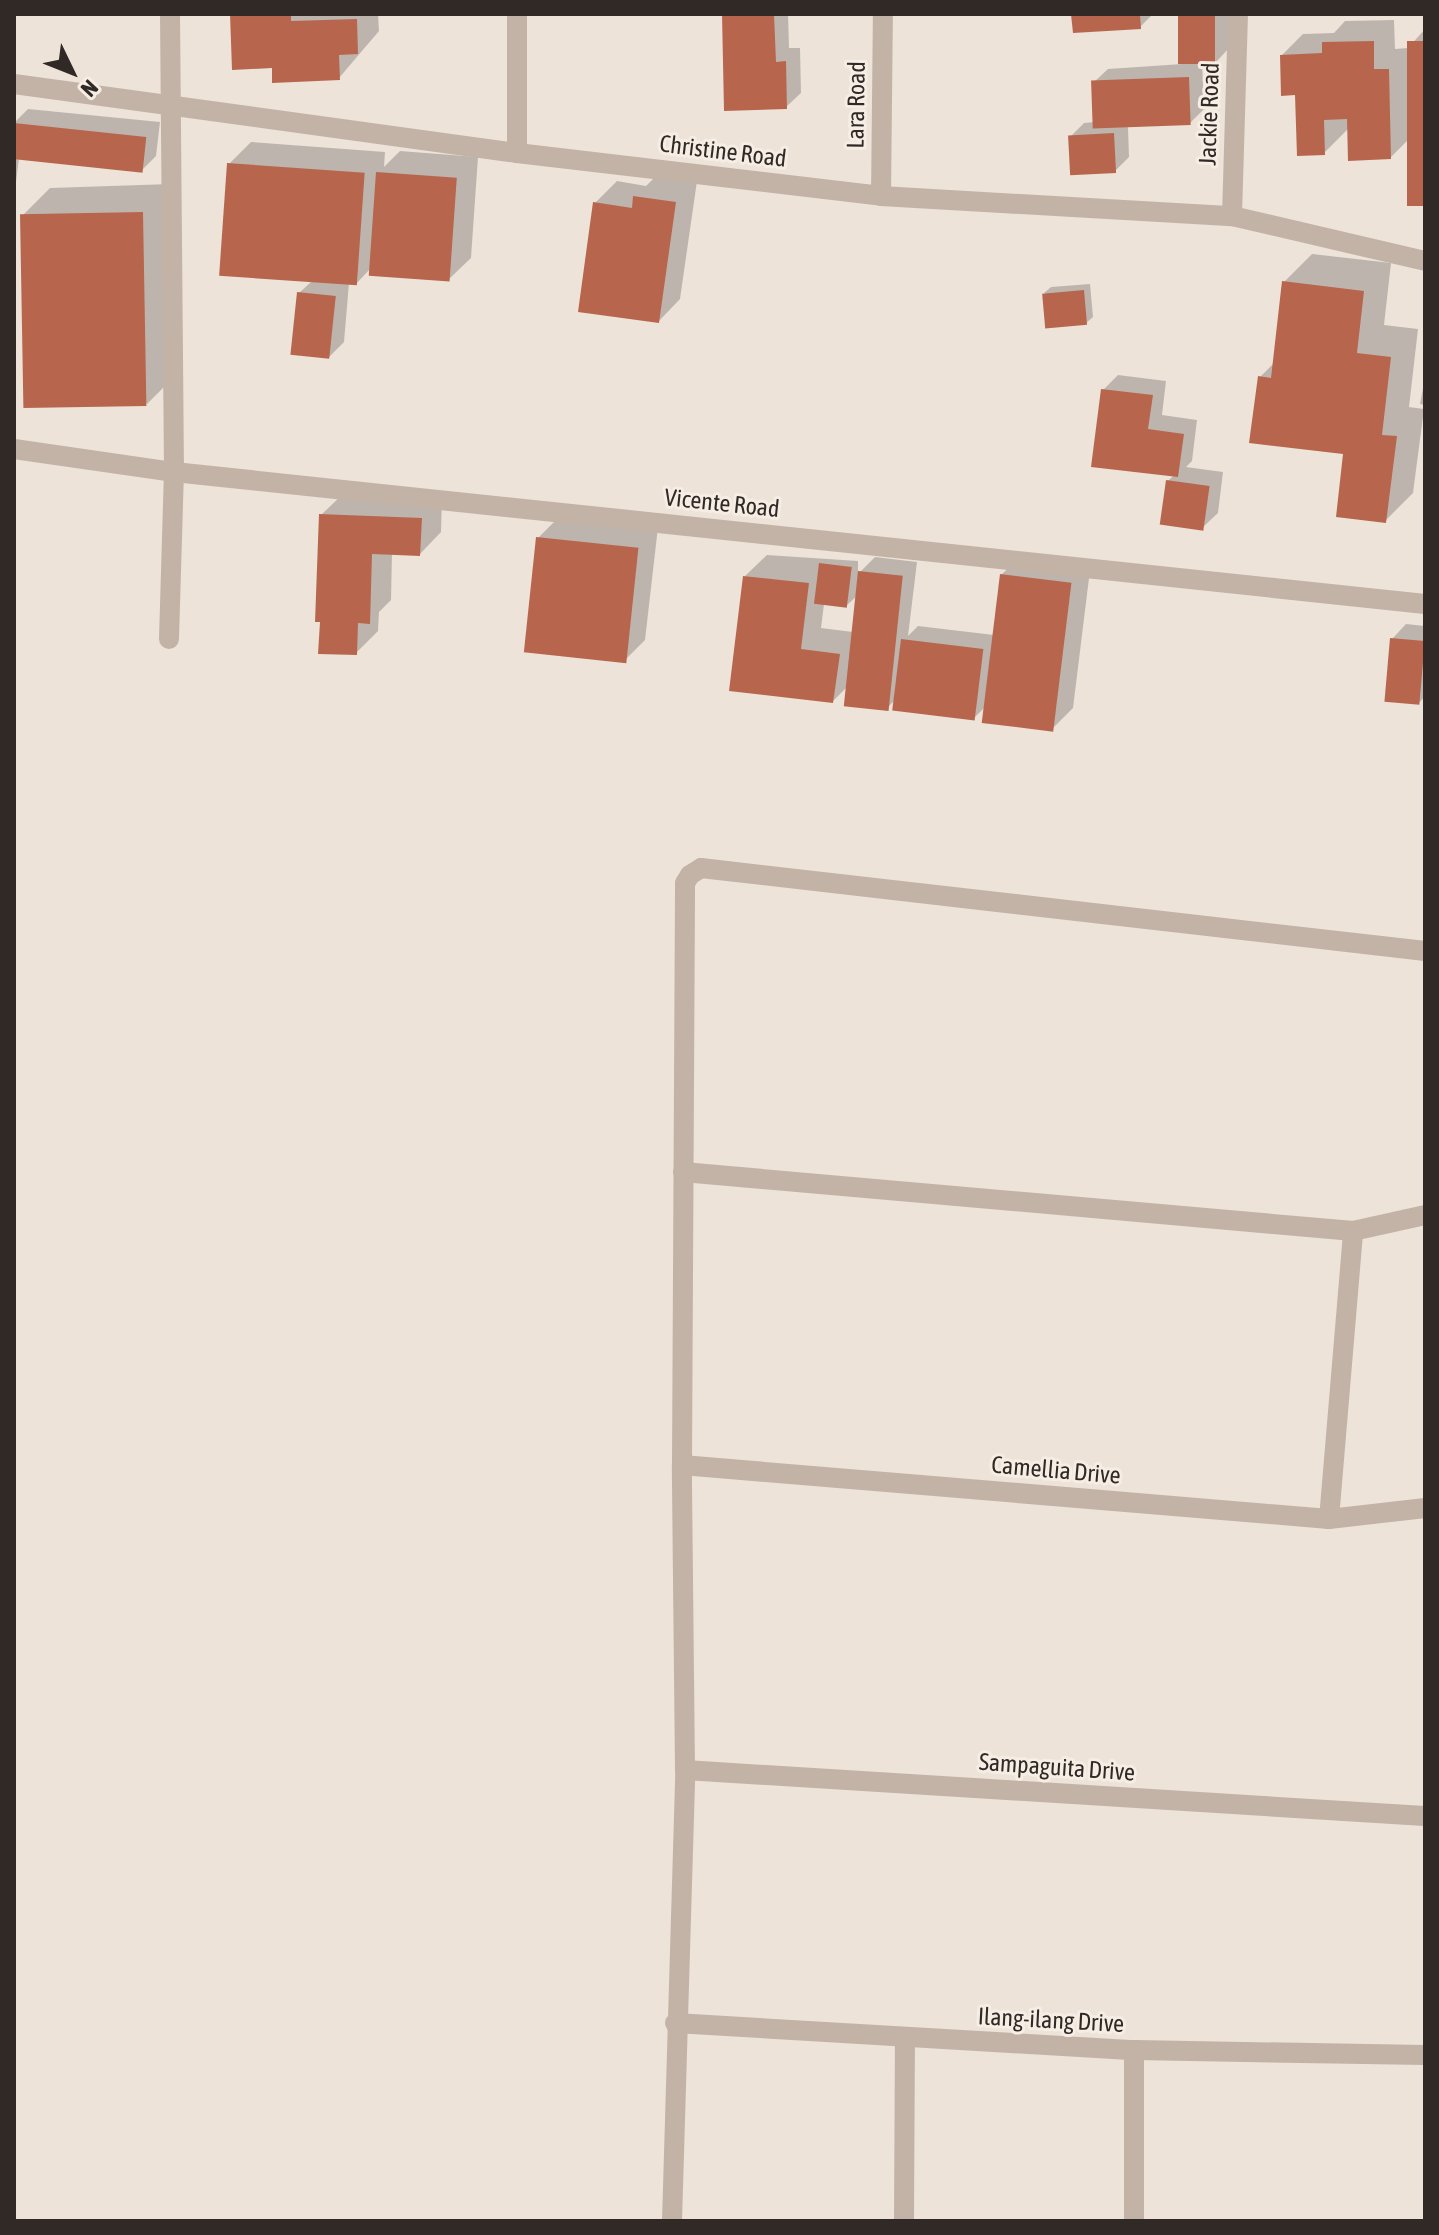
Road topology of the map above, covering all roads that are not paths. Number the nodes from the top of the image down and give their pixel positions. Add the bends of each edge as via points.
1 (170, 14) edge
2 (517, 14) edge
3 (883, 14) edge
4 (1238, 14) edge
5 (14, 84) edge
6 (171, 105) junction
7 (517, 153) junction
8 (881, 196) junction
9 (1232, 216) junction
10 (1425, 261) edge
11 (14, 449) edge
12 (174, 472) junction
13 (1425, 604) edge
14 (169, 639) dead end
15 (1425, 951) edge
16 (683, 1172) junction
17 (1425, 1215) edge
18 (1353, 1231) junction
19 (682, 1465) junction
20 (1425, 1508) edge
21 (1329, 1519) junction
22 (685, 1770) junction
23 (1425, 1816) edge
24 (675, 2023) junction
25 (905, 2037) junction
26 (1134, 2050) junction
27 (1425, 2055) edge
28 (672, 2221) edge
29 (904, 2221) edge
30 (1134, 2221) edge

1 - 6 street
2 - 7 street
3 - 8 street, Lara Road
4 - 9 street, Jackie Road
5 - 6 street, Christine Road
6 - 7 street, Christine Road
6 - 12 street
7 - 8 street, Christine Road
8 - 9 street, Christine Road
9 - 10 street, Christine Road
11 - 12 street, Vicente Road
12 - 13 street, Vicente Road
12 - 14 street
15 - 16 street via 701,868 685,883
16 - 18 street
16 - 19 street
17 - 18 street
18 - 21 street
19 - 21 street, Camellia Drive
19 - 22 street
20 - 21 street, Camellia Drive
22 - 23 street, Sampaguita Drive
22 - 24 street
24 - 25 street, Ilang-ilang Drive
24 - 28 street
25 - 26 street, Ilang-ilang Drive
25 - 29 street
26 - 27 street, Ilang-ilang Drive
26 - 30 street

